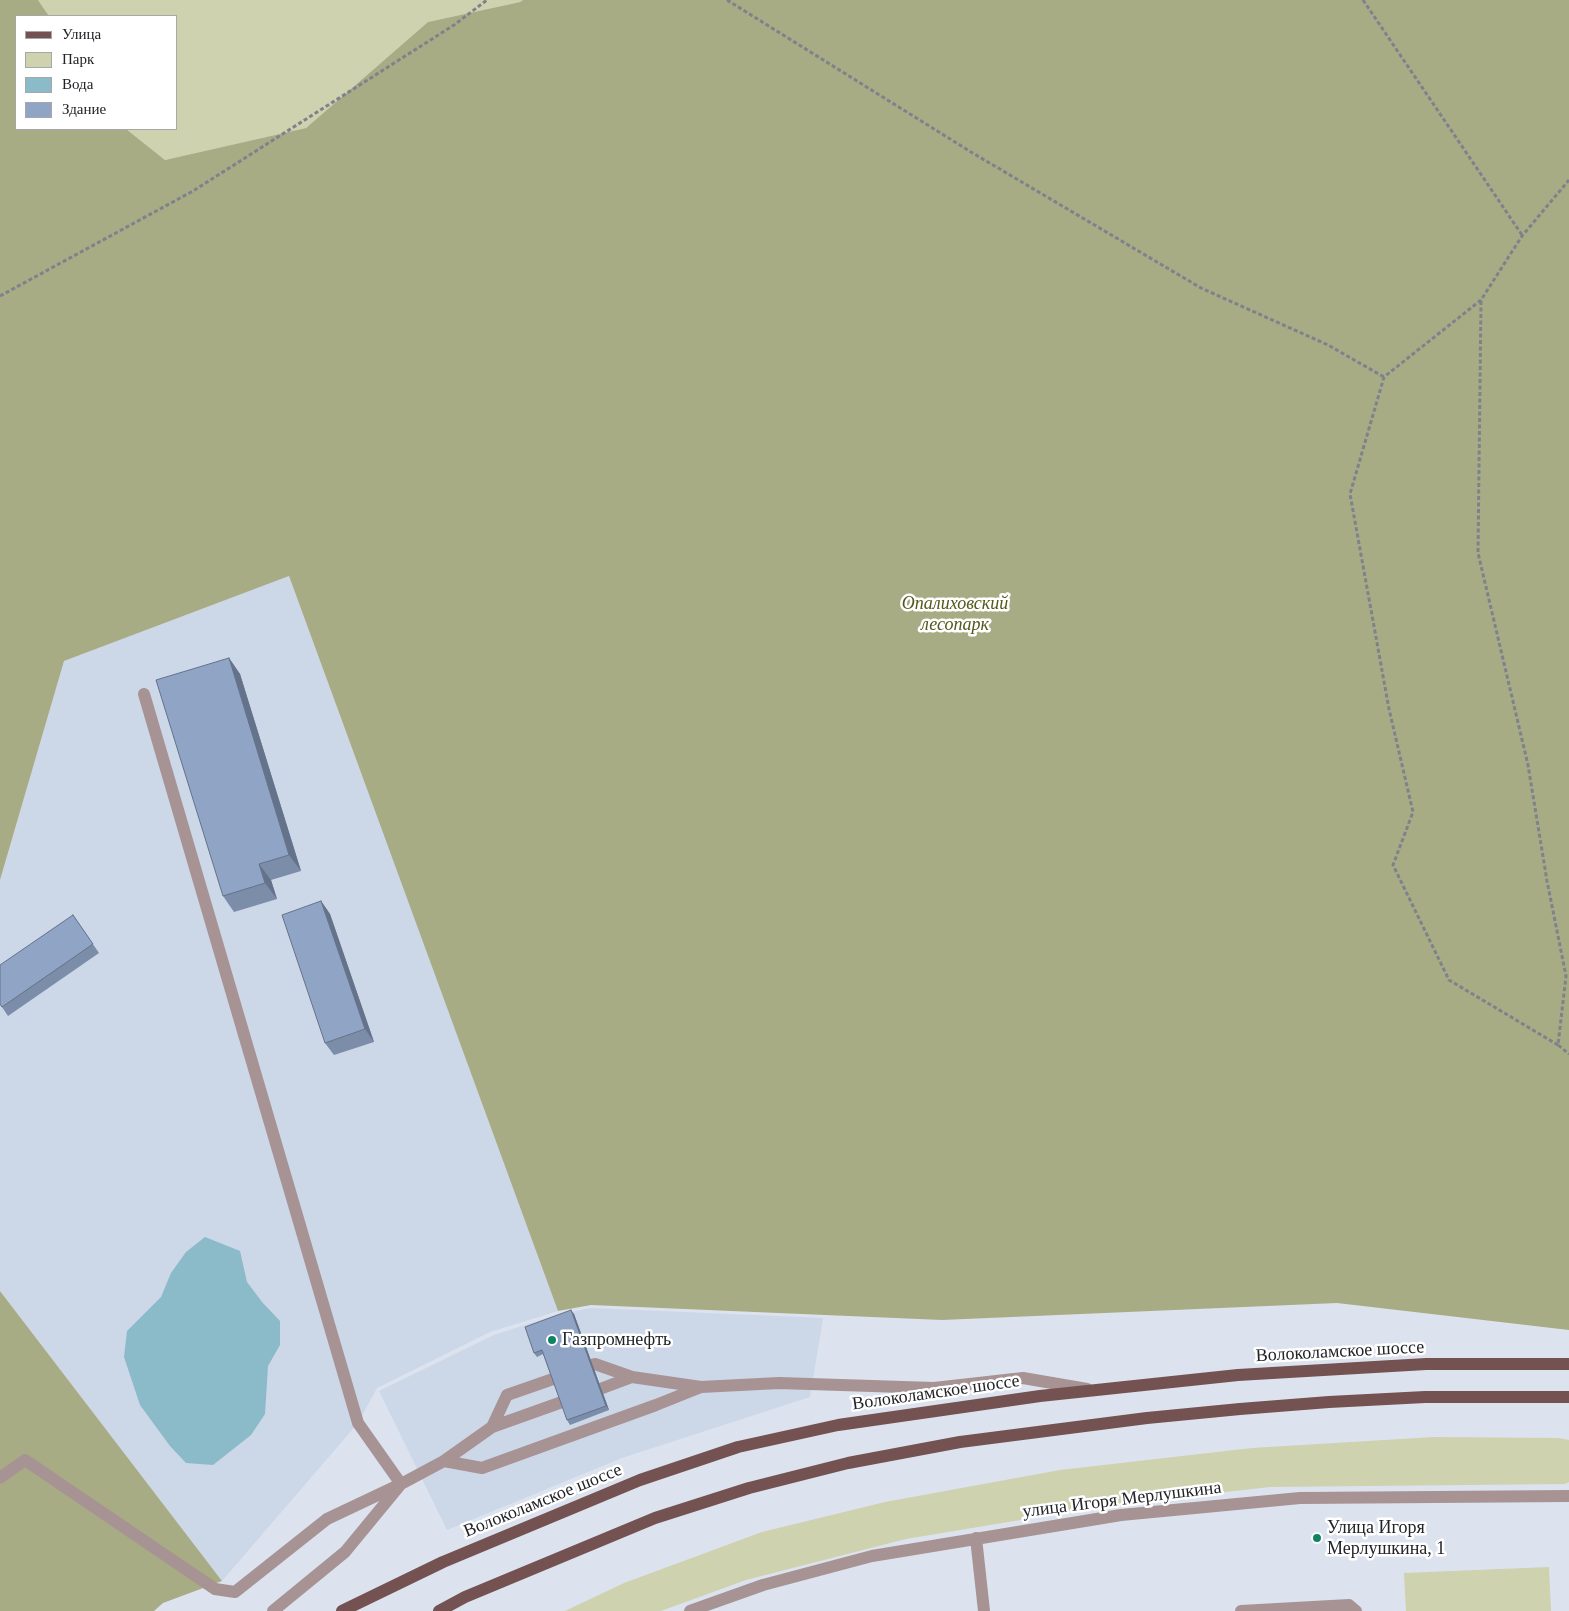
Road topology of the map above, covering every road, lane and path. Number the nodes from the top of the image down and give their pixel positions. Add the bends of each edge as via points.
1 (487, 0) edge
2 (728, 0) edge
3 (1363, 0) edge
4 (1569, 180) edge
5 (1522, 236) junction
6 (0, 296) edge
7 (1481, 300) junction
8 (1384, 377) junction
9 (144, 694) dead end
10 (1558, 1045) junction
11 (1569, 1054) edge
12 (1569, 1364) edge
13 (592, 1365) edge
14 (632, 1377) junction
15 (554, 1379) edge
16 (701, 1387) junction
17 (600, 1389) edge
18 (1097, 1391) junction
19 (1569, 1398) edge
20 (562, 1402) edge
21 (492, 1427) junction
22 (444, 1461) junction
23 (0, 1478) edge
24 (401, 1484) junction
25 (1569, 1496) edge
26 (976, 1538) junction
27 (273, 1611) edge
28 (342, 1611) edge
29 (438, 1611) edge
30 (690, 1611) edge
31 (984, 1611) edge
32 (1240, 1611) edge
33 (1356, 1611) edge

1 - 6 path via 454,25 194,191
2 - 8 path via 971,152 1201,288 1328,345
3 - 5 path
4 - 5 path
5 - 7 path
7 - 8 path
7 - 10 path via 1478,553 1528,765 1566,976
8 - 10 path via 1350,494 1389,709 1413,812 1393,865 1449,980
9 - 24 street via 358,1423
10 - 11 path
12 - 18 main road, Волоколамское шоссе via 1426,1364 1326,1369
13 - 14 street
14 - 16 street
14 - 17 street
15 - 21 street via 507,1395
16 - 18 street via 779,1383 934,1388 1022,1378
16 - 22 street via 482,1468
18 - 28 main road, Волоколамское шоссе via 838,1425 738,1447 640,1480 534,1523 442,1562
19 - 29 main road via 1425,1397 1250,1408 970,1441 857,1461 749,1488 655,1518
20 - 21 street
21 - 22 street
22 - 24 street
23 - 24 street via 25,1460 215,1589 235,1592 327,1519
24 - 27 street via 345,1552
25 - 26 street, улица Игоря Мерлушкина via 1300,1498 1121,1514
26 - 30 street, улица Игоря Мерлушкина via 872,1556 763,1585
26 - 31 street
32 - 33 street via 1348,1605

